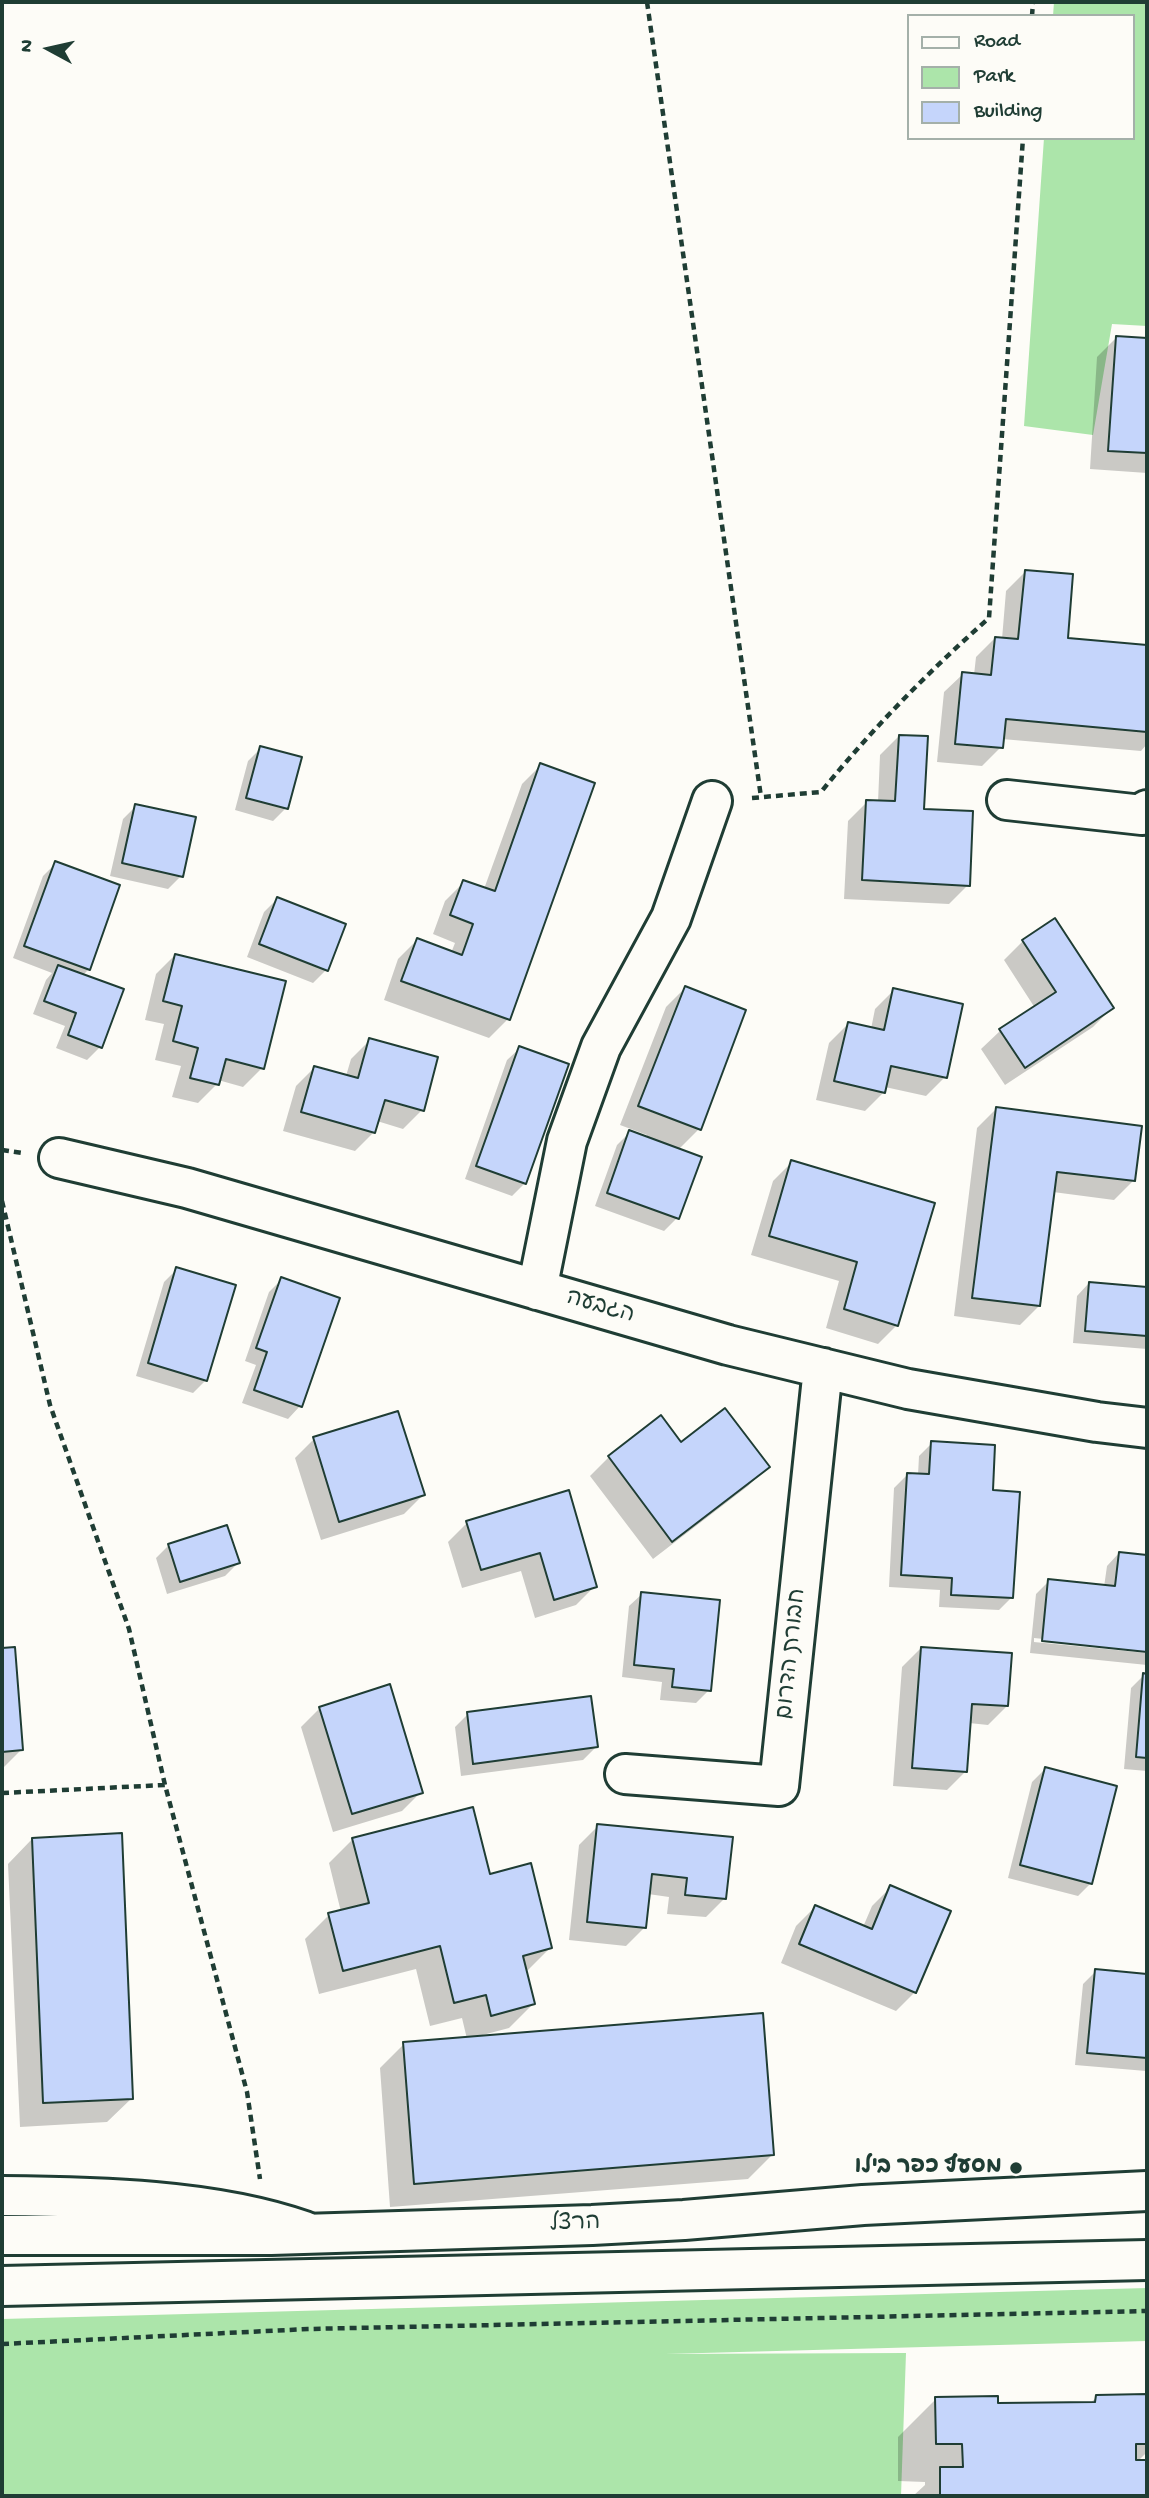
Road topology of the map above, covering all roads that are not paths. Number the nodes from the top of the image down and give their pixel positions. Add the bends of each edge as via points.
1 (1007, 800) dead end
2 (712, 801) road end
3 (1147, 810) edge
4 (59, 1158) dead end
5 (537, 1290) junction
6 (823, 1368) junction
7 (1147, 1428) edge
8 (625, 1774) dead end
9 (1147, 2191) edge
10 (2, 2196) edge
11 (309, 2233) junction
12 (2, 2235) edge
13 (1147, 2260) edge
14 (2, 2286) edge

1 - 3 main road via 1142,815
2 - 5 main road via 671,918 601,1047 567,1141
4 - 5 main road, הגבעה via 187,1188
5 - 6 main road, הגבעה
6 - 7 main road, הגבעה via 908,1389
6 - 8 main road, חבורת הדרום via 779,1786
9 - 11 main road, הרצל via 876,2204 684,2220
10 - 11 main road via 202,2208 266,2218
11 - 12 main road, הרצל
13 - 14 main road, הרצל

